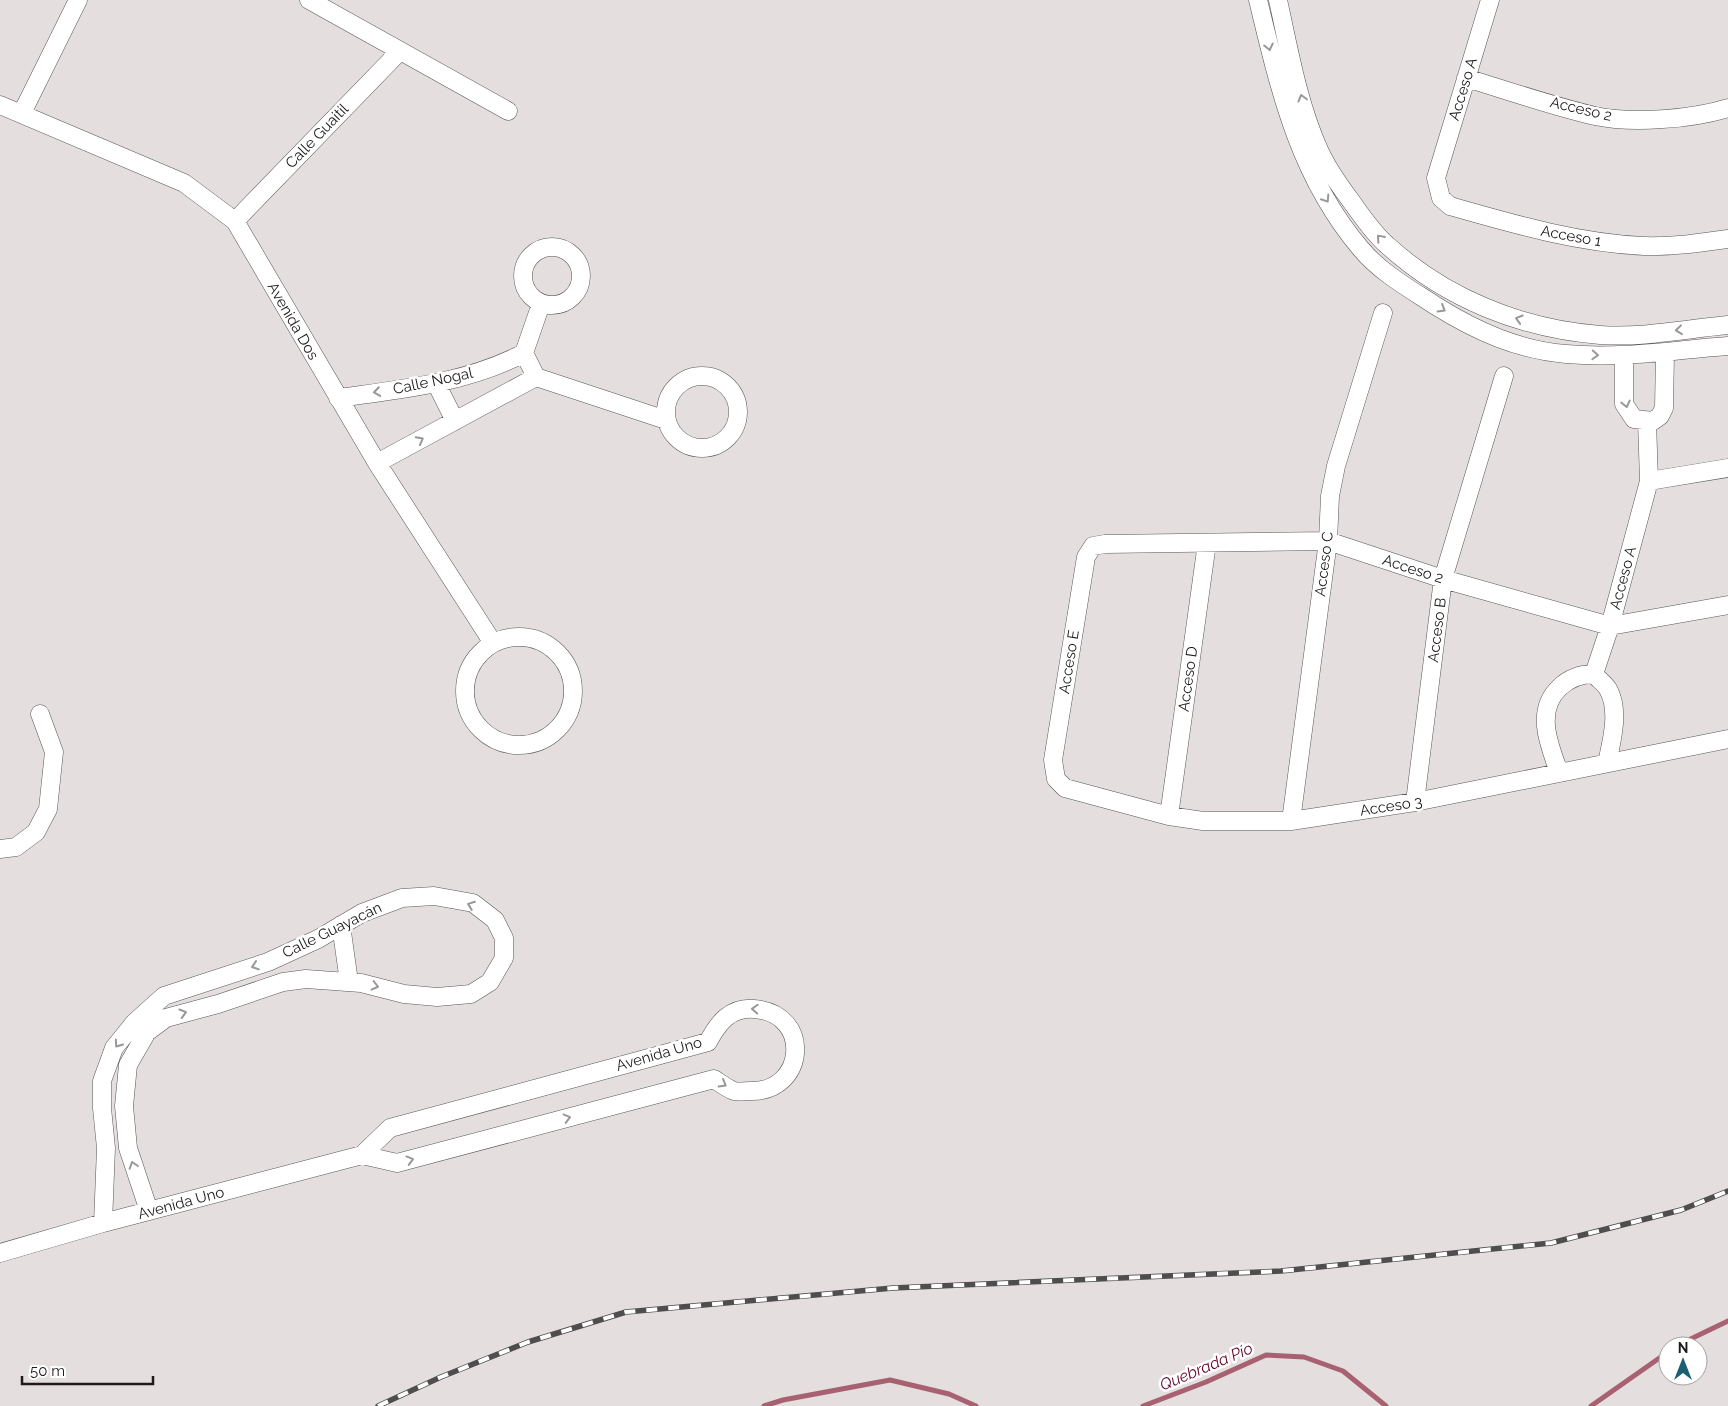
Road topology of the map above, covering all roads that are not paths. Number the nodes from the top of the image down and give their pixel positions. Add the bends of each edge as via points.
1 (78, 0) edge
2 (310, 0) edge
3 (1258, 0) edge
4 (1278, 0) edge
5 (1490, 0) edge
6 (400, 51) junction
7 (1466, 78) junction
8 (0, 104) edge
9 (1728, 108) edge
10 (508, 111) dead end
11 (22, 113) junction
12 (1436, 178) joint
13 (235, 221) junction
14 (1728, 239) edge
15 (542, 304) dead end
16 (1383, 313) dead end
17 (1728, 325) edge
18 (1728, 346) edge
19 (524, 353) junction
20 (1665, 353) junction
21 (1624, 356) junction
22 (1504, 376) dead end
23 (536, 377) junction
24 (436, 383) junction
25 (338, 398) junction
26 (666, 420) junction
27 (455, 421) junction
28 (1647, 421) junction
29 (377, 463) junction
30 (1728, 468) edge
31 (1649, 481) junction
32 (1328, 541) junction
33 (1207, 543) junction
34 (1093, 546) joint
35 (1443, 579) junction
36 (1728, 605) edge
37 (1610, 626) junction
38 (493, 643) junction
39 (1594, 674) junction
40 (40, 714) dead end
41 (1728, 739) edge
42 (1607, 762) junction
43 (1559, 772) junction
44 (1056, 779) joint
45 (1415, 802) junction
46 (1169, 816) junction
47 (1291, 821) junction
48 (0, 849) edge
49 (341, 925) junction
50 (213, 980) junction
51 (349, 982) junction
52 (218, 1004) junction
53 (124, 1106) junction
54 (102, 1108) junction
55 (362, 1155) junction
56 (149, 1211) junction
57 (103, 1223) junction
58 (0, 1254) edge

1 - 11 street
2 - 6 street
3 -> 21 street via 1294,134 1312,178 1361,250 1391,277 1481,332 1527,348 1565,354
17 -> 4 street via 1638,335 1600,335 1544,327 1486,309 1414,268 1385,244 1364,219 1319,150 1306,114
5 - 7 street, Acceso A
6 - 10 street
6 - 13 street, Calle Guaitil
7 - 9 street, Acceso 2 via 1596,116 1634,119 1676,117
7 - 12 street, Acceso A
8 - 11 street, Avenida Dos
11 - 13 street, Avenida Dos via 184,183
12 - 14 street, Acceso 1 via 1441,198 1450,206 1534,230 1645,246
13 - 25 street, Avenida Dos
15 - 19 street
16 - 32 street, Acceso C via 1336,466 1330,496
18 - 20 street
19 - 23 street
19 - 24 street, Calle Nogal via 501,365
20 - 21 street
20 - 28 street via 1664,408 1660,416
21 -> 28 street via 1624,404 1634,419
22 - 35 street, Acceso B
23 - 26 street
23 - 27 street
24 -> 25 street, Calle Nogal
24 - 27 street
25 - 29 street, Avenida Dos
26 - 26 street via 680,441 703,449 716,446 734,430 738,407 735,396 716,379 704,376 691,378 682,382 670,396
29 -> 27 street
28 - 31 street, Acceso A
29 - 38 street, Avenida Dos
30 - 31 street
31 - 37 street, Acceso A
32 - 33 street, Acceso 2
32 - 35 street, Acceso 2
32 - 47 street, Acceso C
33 - 34 street, Acceso 2
33 - 46 street, Acceso D
34 - 44 street, Acceso E via 1086,557 1053,760
35 - 37 street, Acceso 2
35 - 45 street, Acceso B
36 - 37 street, Acceso 2
37 - 39 street, Acceso A
38 - 38 street via 478,655 466,678 465,696 470,714 482,730 497,741 517,745 536,743 550,736 563,723 572,706 574,687 567,665 555,650 539,640 512,637
39 - 42 street via 1608,689 1613,706
39 - 43 street via 1581,674 1565,682 1549,697 1546,732
40 - 48 street via 54,752 48,809 36,832 16,847
41 - 42 street, Acceso 3
42 - 43 street, Acceso 3
43 - 45 street, Acceso 3
44 - 46 street, Acceso 3 via 1065,788
45 - 47 street, Acceso 3
46 - 47 street, Acceso 3 via 1203,821
49 -> 50 street, Calle Guayacán via 268,962
49 - 51 street
51 -> 49 street, Calle Guayacán via 404,994 437,997 471,994 490,982 504,958 504,938 495,920 473,903 434,896 402,898
50 - 52 street
50 -> 54 street, Calle Guayacán via 164,996 135,1022 114,1048 102,1081
51 - 52 street, Calle Guayacán via 306,979 283,982
53 -> 52 street, Calle Guayacán via 128,1065 147,1032 166,1018
53 - 54 street
56 -> 53 street, Calle Guayacán via 128,1148
54 - 57 street, Calle Guayacán via 106,1148
55 -> 55 street, Avenida Uno via 397,1163 714,1079 734,1091 756,1091 775,1086 788,1073 795,1060 796,1044 790,1028 780,1016 767,1010 748,1008 732,1012 717,1026 708,1042 390,1128
55 - 56 street, Avenida Uno
56 - 57 street, Avenida Uno
57 - 58 street, Avenida Uno

